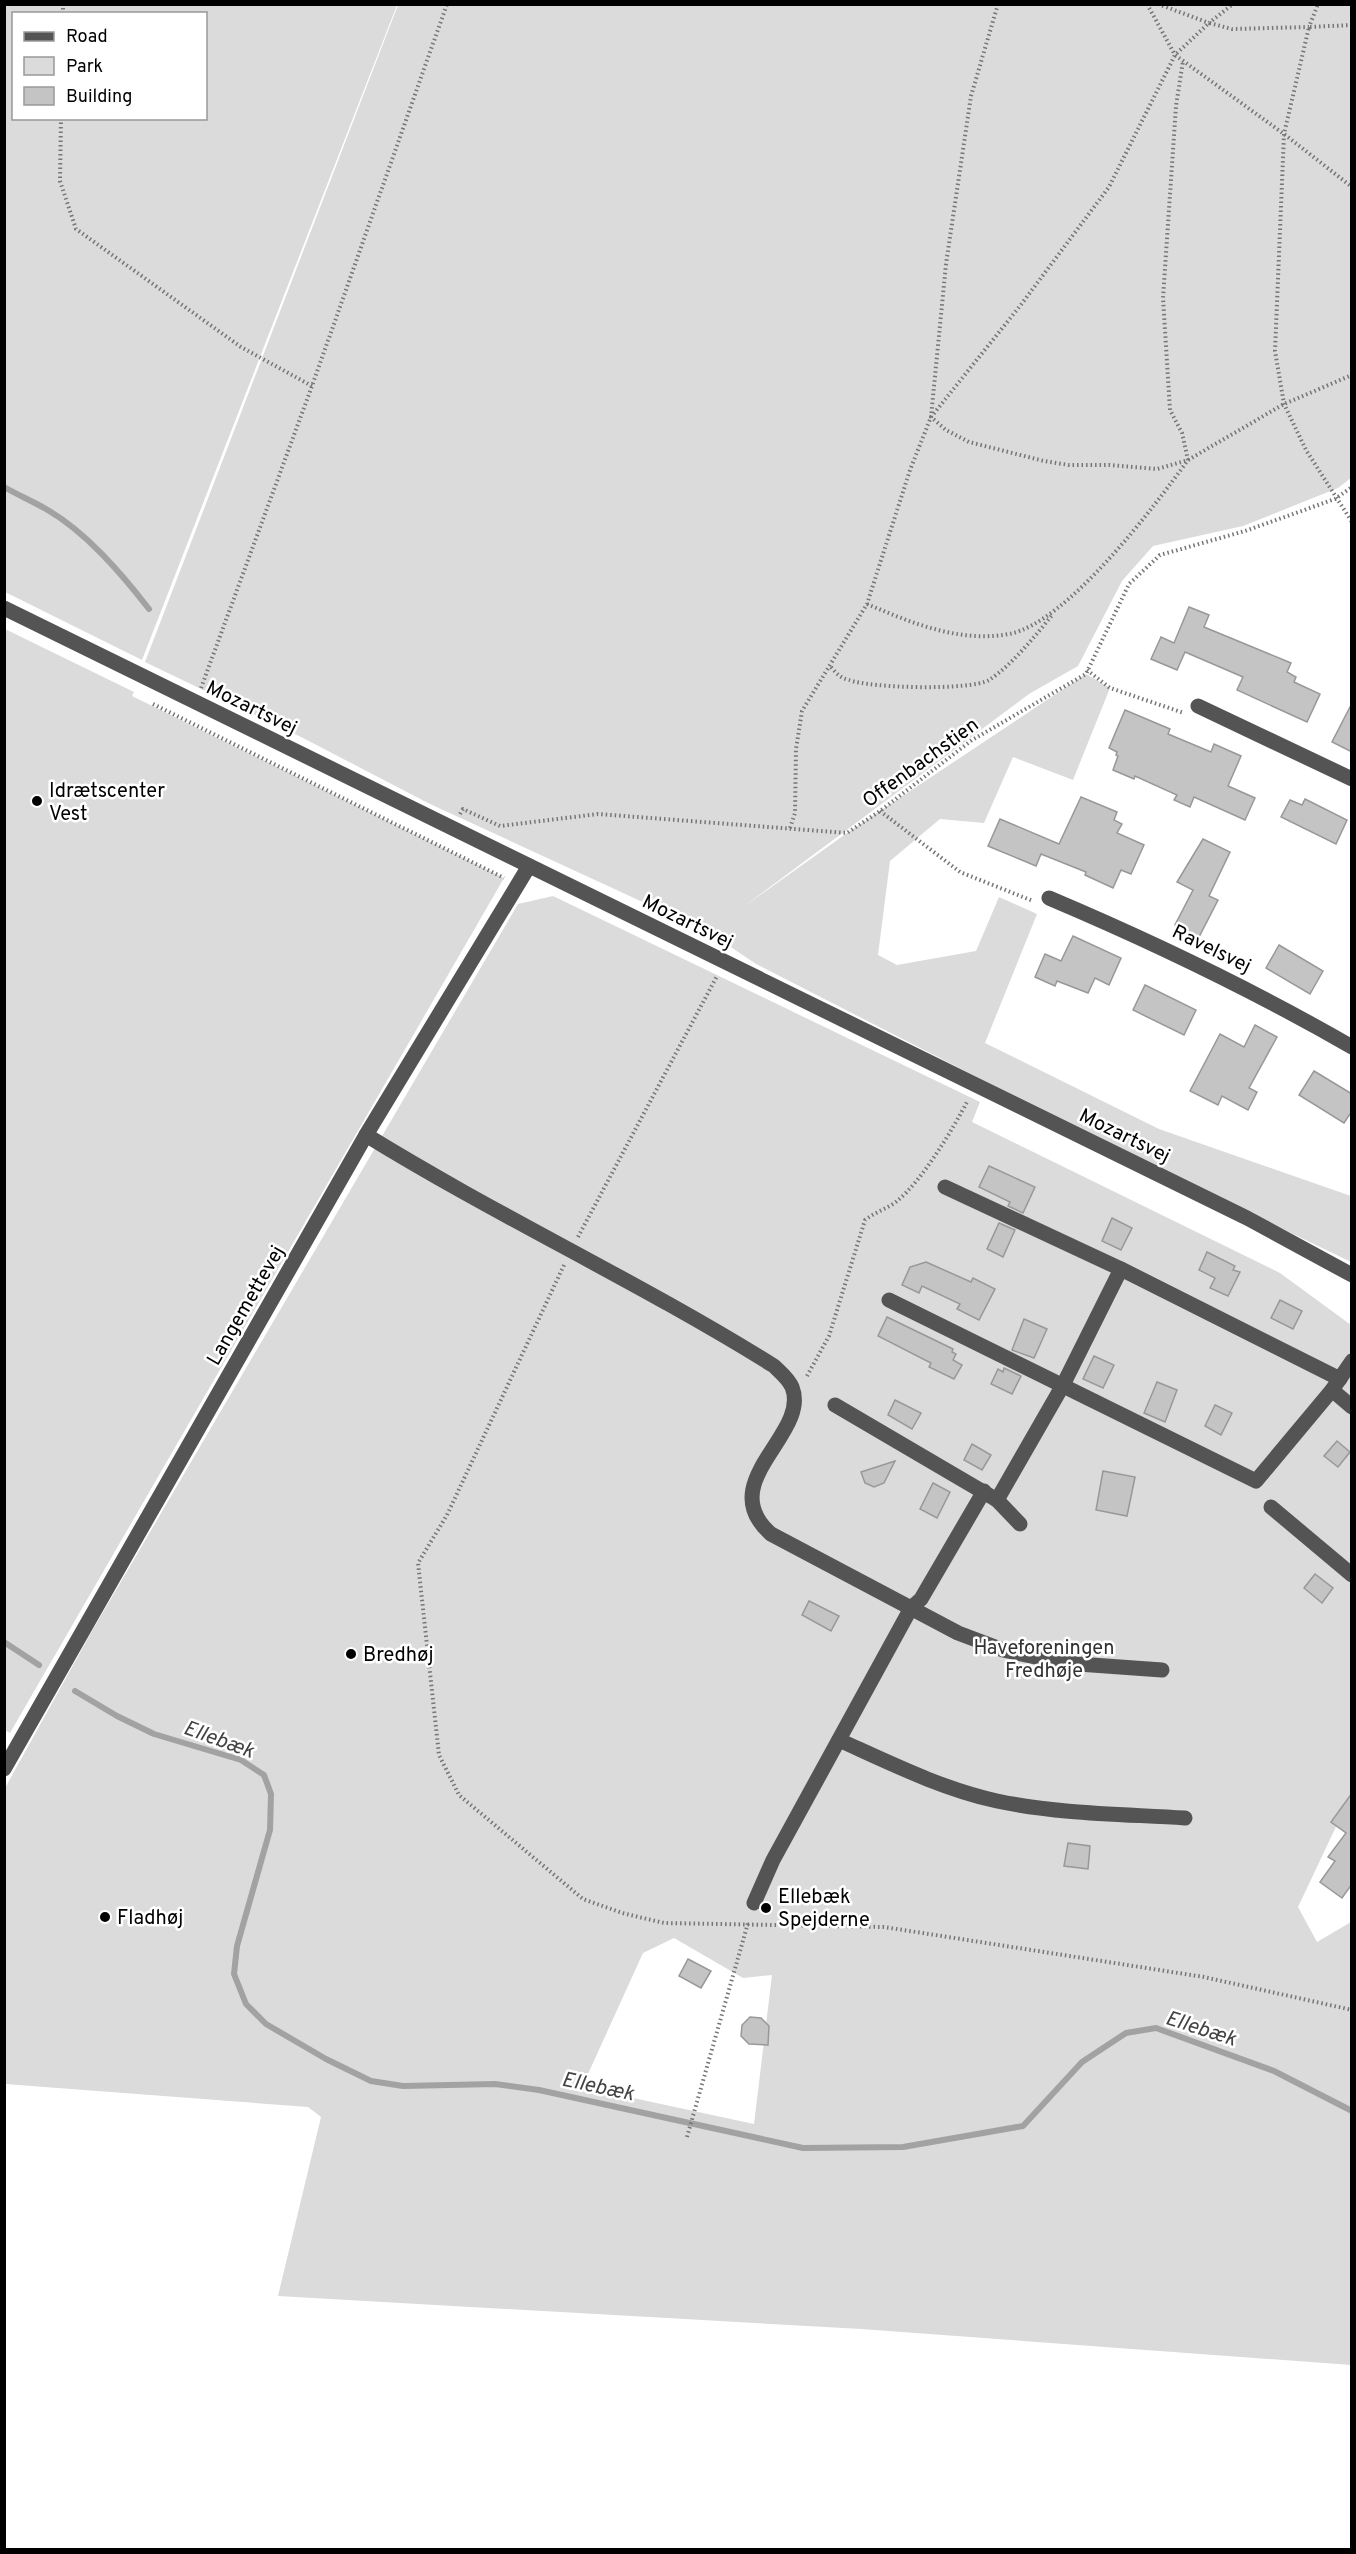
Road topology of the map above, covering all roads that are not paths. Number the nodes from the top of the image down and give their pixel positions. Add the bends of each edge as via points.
1 (4, 608) edge
2 (1198, 706) road end
3 (1352, 779) edge
4 (529, 866) junction
5 (1048, 898) road end
6 (1352, 1047) edge
7 (366, 1135) junction
8 (945, 1187) dead end
9 (1121, 1269) junction
10 (1352, 1275) edge
11 (889, 1300) dead end
12 (1352, 1361) edge
13 (1063, 1384) junction
14 (1336, 1384) junction
15 (835, 1405) dead end
16 (1352, 1407) edge
17 (991, 1496) junction
18 (1271, 1507) dead end
19 (1020, 1524) dead end
20 (1352, 1575) edge
21 (911, 1608) junction
22 (1162, 1670) dead end
23 (839, 1740) junction
24 (4, 1769) edge
25 (1185, 1818) dead end
26 (754, 1902) road end

1 - 4 street, Mozartsvej
2 - 3 street
4 - 7 street, Langemettevej
4 - 10 street, Mozartsvej via 1247,1218
5 - 6 street, Ravelsvej via 1165,948
7 - 21 street via 774,1366 787,1379 794,1397 792,1412 752,1488 752,1509 760,1524 771,1534
7 - 24 street, Langemettevej
8 - 9 street
9 - 13 street
9 - 14 street
11 - 13 street
12 - 14 street
13 - 14 street via 1256,1481
13 - 17 street
14 - 16 street
15 - 17 street
17 - 19 street
17 - 21 street
18 - 20 street
21 - 22 street via 958,1633 1003,1650 1064,1663
21 - 23 street
23 - 25 street via 924,1777 995,1800 1054,1811
23 - 26 street

